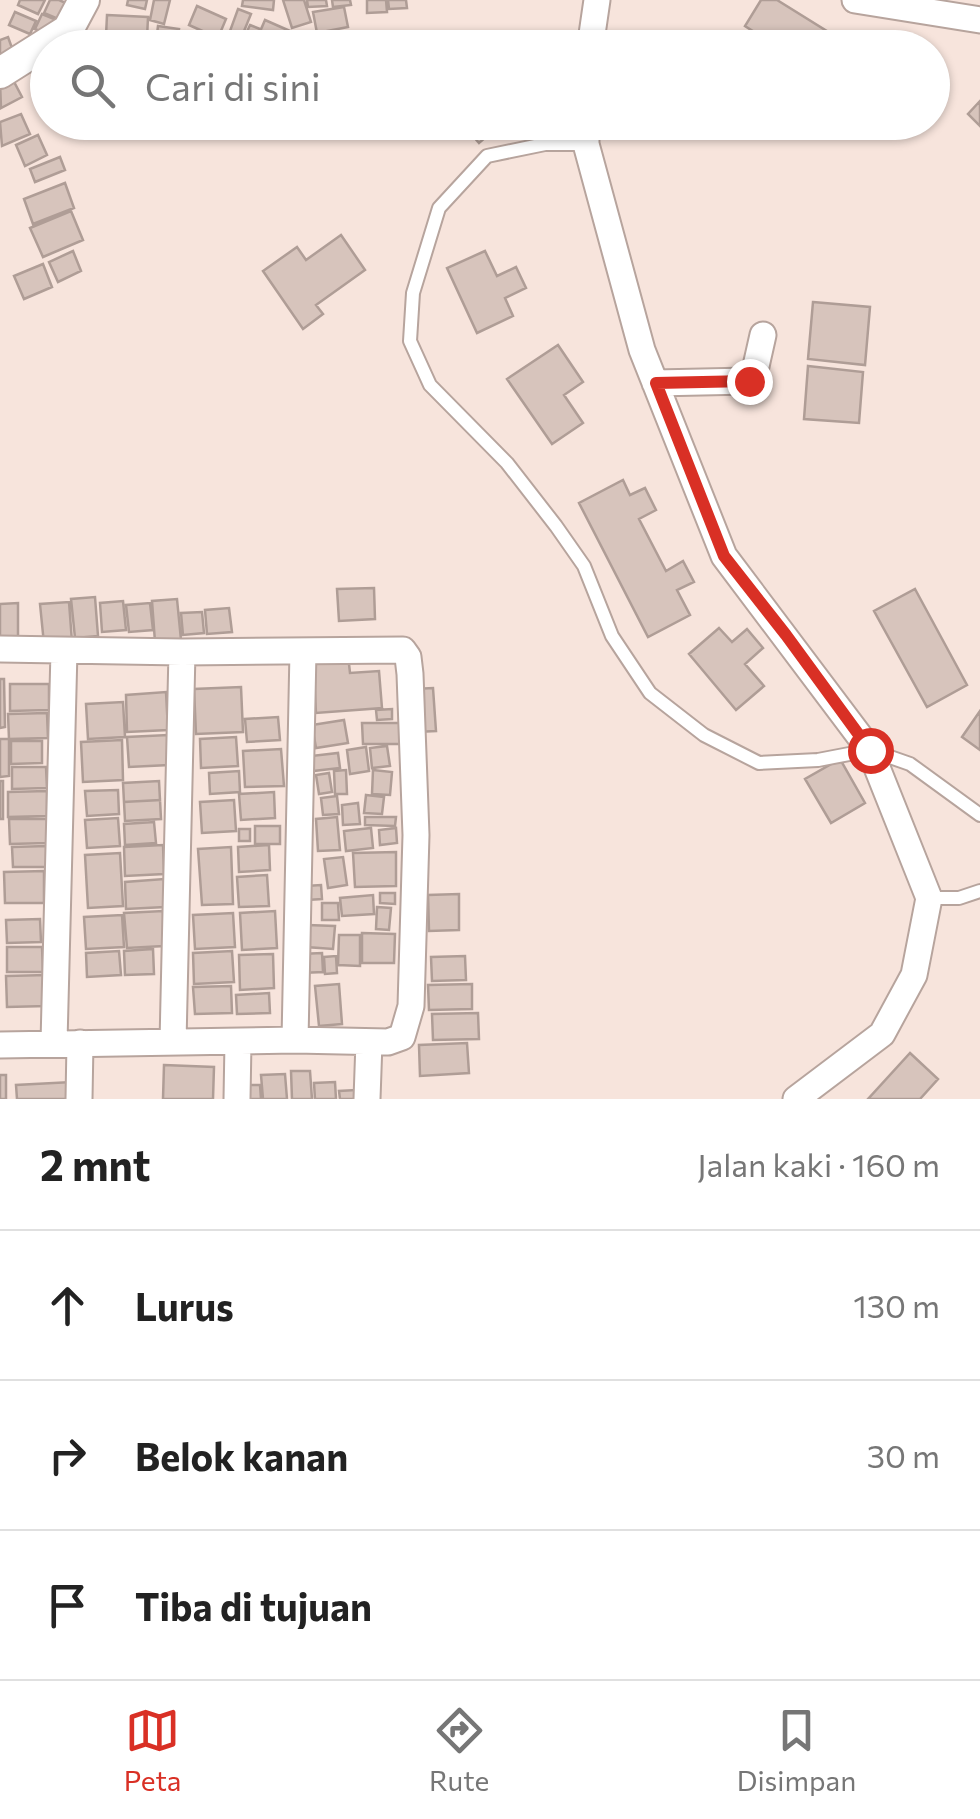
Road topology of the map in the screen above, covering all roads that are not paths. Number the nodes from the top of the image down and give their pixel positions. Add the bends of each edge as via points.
1 (84, 0) edge
2 (597, 0) edge
3 (855, 0) edge
4 (980, 20) edge
5 (68, 30) edge
6 (593, 30) edge
7 (30, 54) edge
8 (0, 73) edge
9 (561, 140) edge
10 (588, 140) edge
11 (762, 335) dead end
12 (656, 383) junction
13 (0, 649) edge
14 (303, 651) junction
15 (64, 652) junction
16 (182, 652) junction
17 (870, 750) junction
18 (980, 816) edge
19 (980, 892) edge
20 (930, 898) junction
21 (294, 1040) junction
22 (172, 1042) junction
23 (238, 1042) junction
24 (368, 1042) junction
25 (67, 1043) junction
26 (0, 1045) edge
27 (79, 1099) edge
28 (237, 1099) edge
29 (367, 1099) edge
30 (796, 1099) edge

1 - 5 street
2 - 6 street
3 - 4 street
7 - 8 street
9 - 17 lane via 487,156 439,208 413,293 410,341 430,385 508,463 556,526 584,566 612,636 650,692 704,735 759,764
10 - 12 street
11 - 12 street via 749,381
12 - 17 street via 724,556
13 - 15 street
14 - 16 street
14 - 21 street
14 - 24 street via 403,650 408,657 416,835 411,1006 402,1036
15 - 16 street
15 - 25 street
16 - 22 street
17 - 18 lane via 910,764
17 - 20 street
19 - 20 lane
20 - 30 street via 914,975 882,1034
21 - 23 street
21 - 24 street
22 - 23 street
22 - 25 street
23 - 28 street
24 - 29 street
25 - 26 street
25 - 27 street

